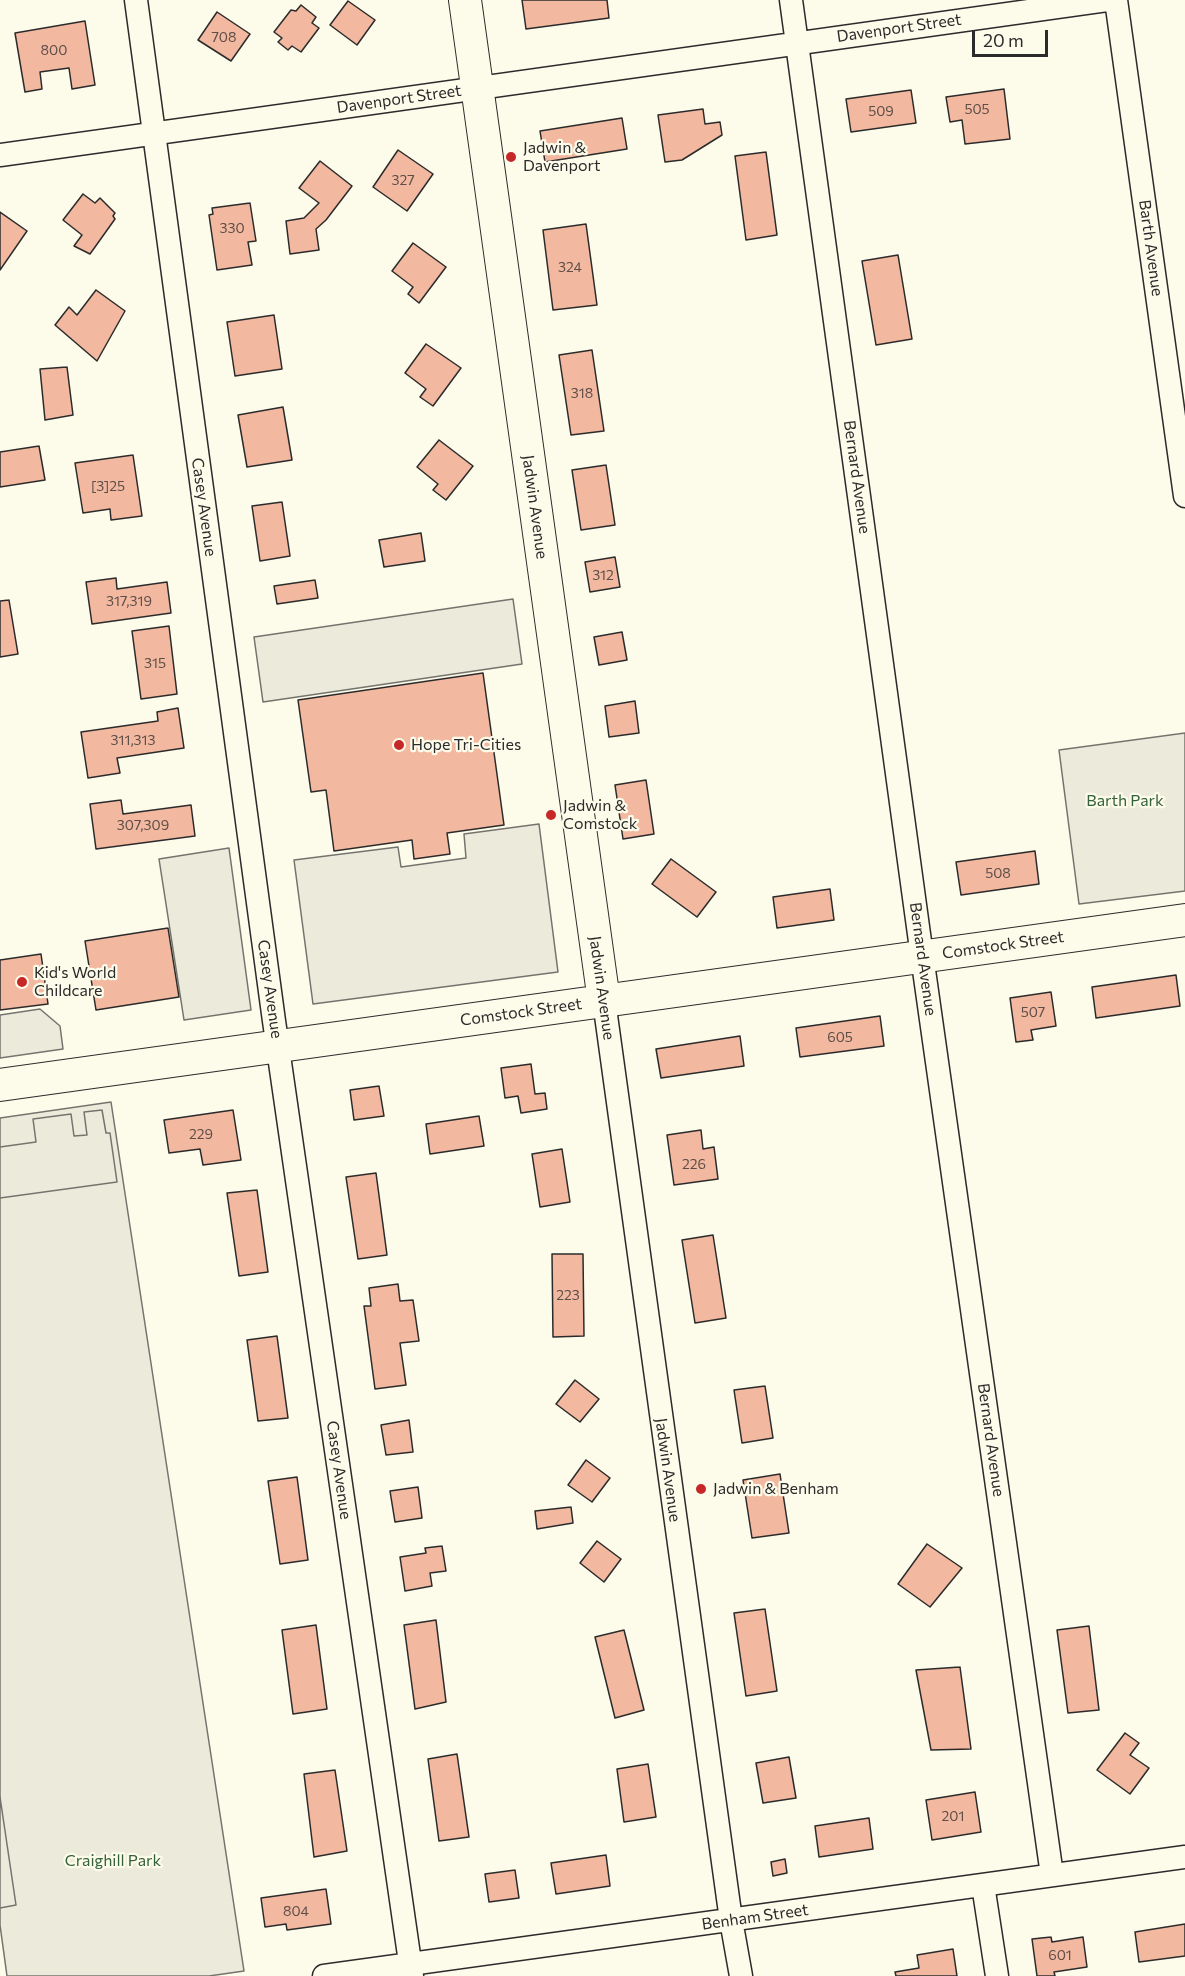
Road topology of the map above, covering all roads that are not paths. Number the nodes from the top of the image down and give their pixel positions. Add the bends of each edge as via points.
1 (136, 0) edge
2 (465, 0) edge
3 (791, 0) edge
4 (1107, 0) edge
5 (1116, 0) edge
6 (798, 42) junction
7 (477, 88) junction
8 (153, 135) junction
9 (0, 155) edge
10 (1185, 496) edge
11 (1185, 920) edge
12 (922, 957) junction
13 (604, 1001) junction
14 (278, 1046) junction
15 (0, 1085) edge
16 (1185, 1857) edge
17 (1052, 1875) junction
18 (983, 1885) junction
19 (731, 1920) junction
20 (411, 1970) edge
21 (324, 1976) edge
22 (741, 1976) edge
23 (997, 1976) edge

1 - 8 street, Casey Avenue
2 - 7 street, Jadwin Avenue
3 - 6 street
4 - 6 street, Davenport Street
5 - 10 street, Barth Avenue
6 - 7 street, Davenport Street
6 - 12 street, Bernard Avenue
7 - 8 street, Davenport Street
7 - 13 street, Jadwin Avenue
8 - 9 street, Davenport Street
8 - 14 street, Casey Avenue
11 - 12 street, Comstock Street
12 - 13 street, Comstock Street
12 - 17 street, Bernard Avenue
13 - 14 street, Comstock Street
13 - 19 street, Jadwin Avenue
14 - 15 street, Comstock Street
14 - 20 street, Casey Avenue
16 - 17 street, Benham Street
17 - 18 street, Benham Street
18 - 19 street, Benham Street
18 - 23 street
19 - 20 street, Benham Street
19 - 22 street, Jadwin Avenue
20 - 21 street, Benham Street

